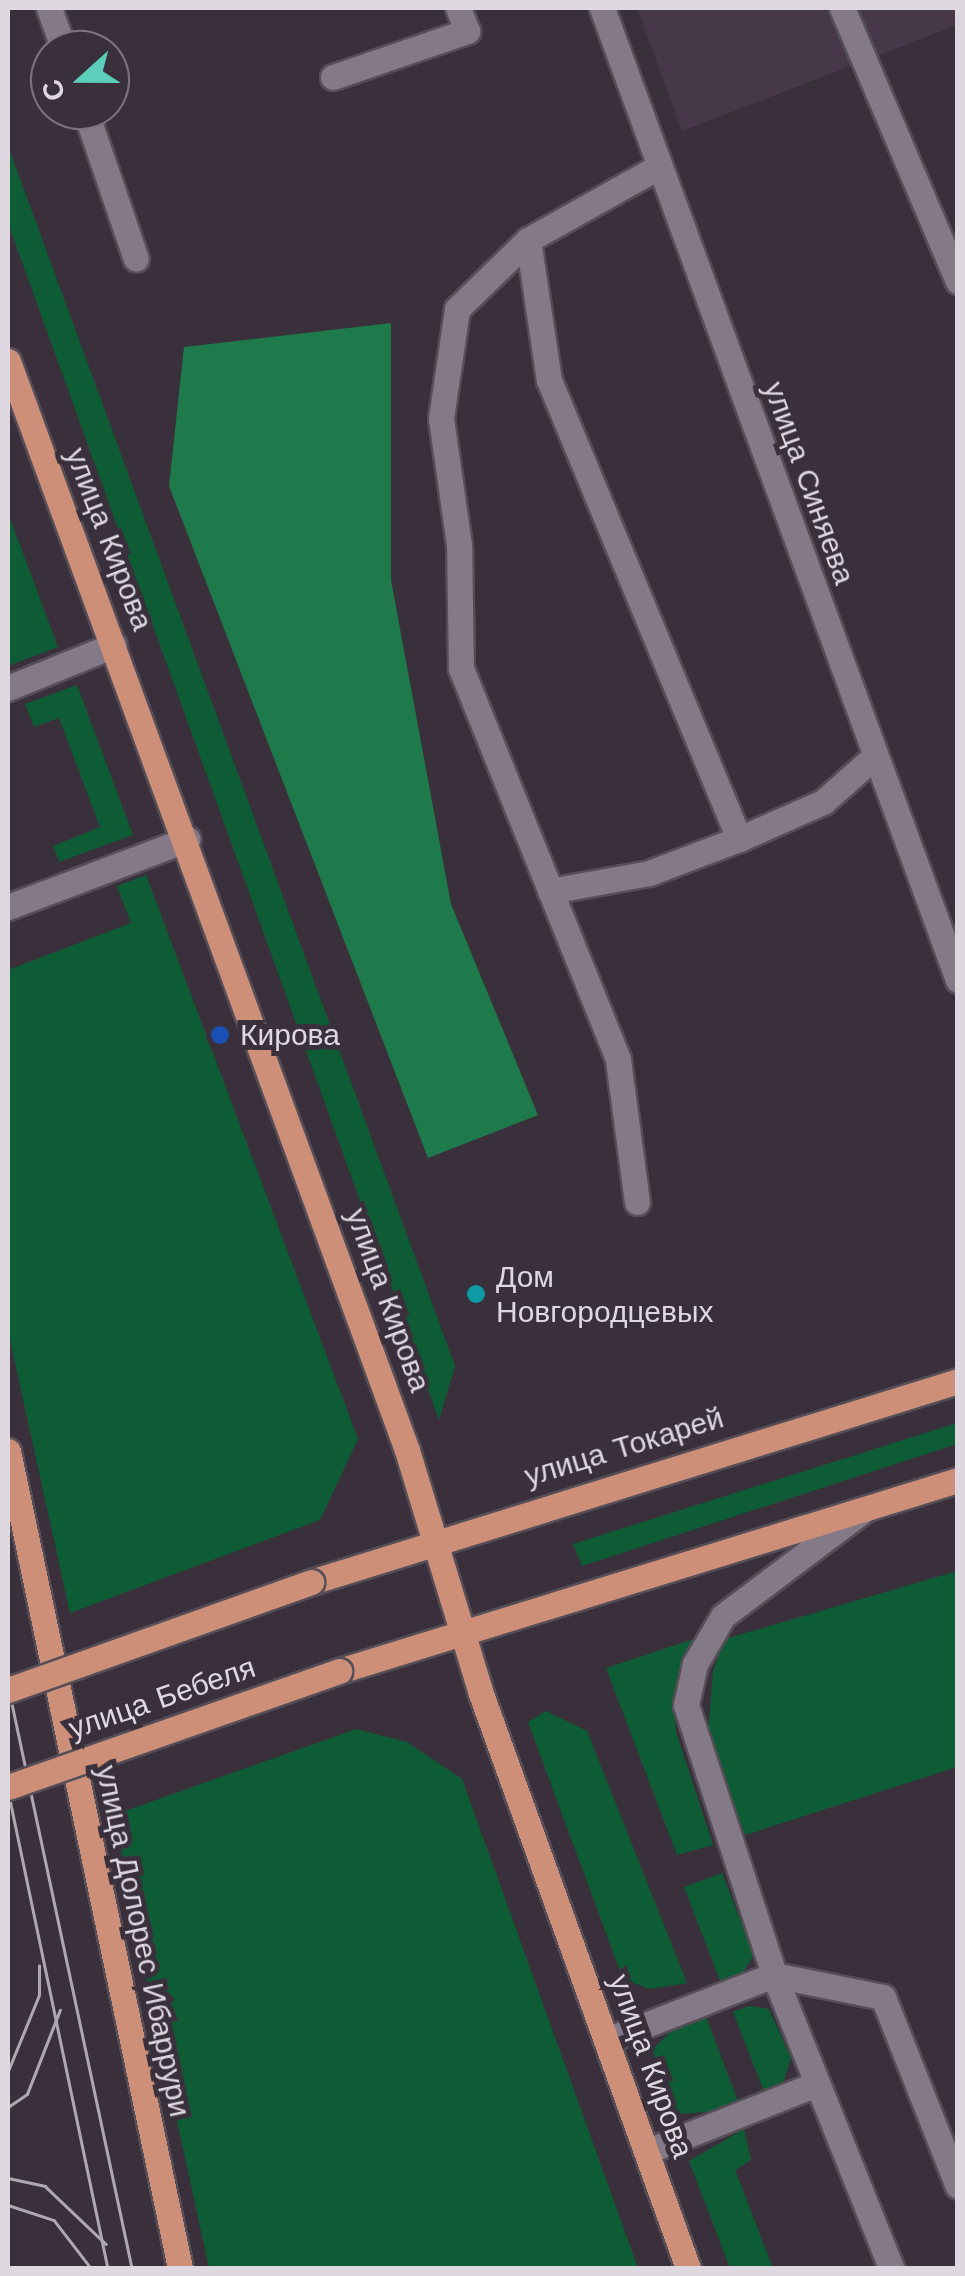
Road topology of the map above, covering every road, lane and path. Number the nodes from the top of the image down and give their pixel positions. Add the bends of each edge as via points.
1 (458, 8) edge
2 (602, 8) edge
3 (842, 8) edge
4 (332, 77) dead end
5 (92, 130) edge
6 (658, 167) junction
7 (528, 240) junction
8 (136, 259) dead end
9 (958, 281) edge
10 (8, 360) edge
11 (114, 645) junction
12 (8, 688) edge
13 (875, 756) junction
14 (738, 839) junction
15 (188, 840) junction
16 (550, 891) junction
17 (8, 906) edge
18 (958, 980) edge
19 (637, 1202) dead end
20 (958, 1381) edge
21 (8, 1451) edge
22 (958, 1480) edge
23 (868, 1507) junction
24 (434, 1541) junction
25 (312, 1582) joint
26 (461, 1631) junction
27 (8, 1690) edge
28 (8, 1787) edge
29 (774, 1975) junction
30 (608, 2040) junction
31 (816, 2084) junction
32 (648, 2151) junction
33 (958, 2186) edge
34 (180, 2268) edge
35 (688, 2268) edge
36 (891, 2268) edge

1 - 4 street via 467,31
2 - 6 street, улица Синяева
3 - 9 street
5 - 8 street
6 - 7 street
6 - 13 street, улица Синяева
7 - 14 street via 548,380
7 - 16 street via 457,309 441,418 459,545 461,668
10 - 11 main road, улица Кирова
11 - 12 street
11 - 15 main road, улица Кирова
13 - 14 street via 823,802
13 - 18 street, улица Синяева
14 - 16 street via 649,873
15 - 17 street
15 - 24 main road, улица Кирова
16 - 19 street via 618,1059
20 - 24 main road, улица Токарей
21 - 34 main road, улица Долорес Ибаррури
22 - 23 main road
23 - 26 main road
23 - 29 street via 724,1616 695,1664 686,1706
24 - 25 main road, улица Токарей
24 - 26 main road, улица Кирова
25 - 27 main road, улица Бебеля, bridge
26 - 28 main road, улица Бебеля, bridge
26 - 30 main road, улица Кирова
29 - 30 street
29 - 31 street
29 - 33 street via 884,1997
30 - 32 main road, улица Кирова
31 - 32 street
31 - 36 street
32 - 35 main road, улица Кирова

